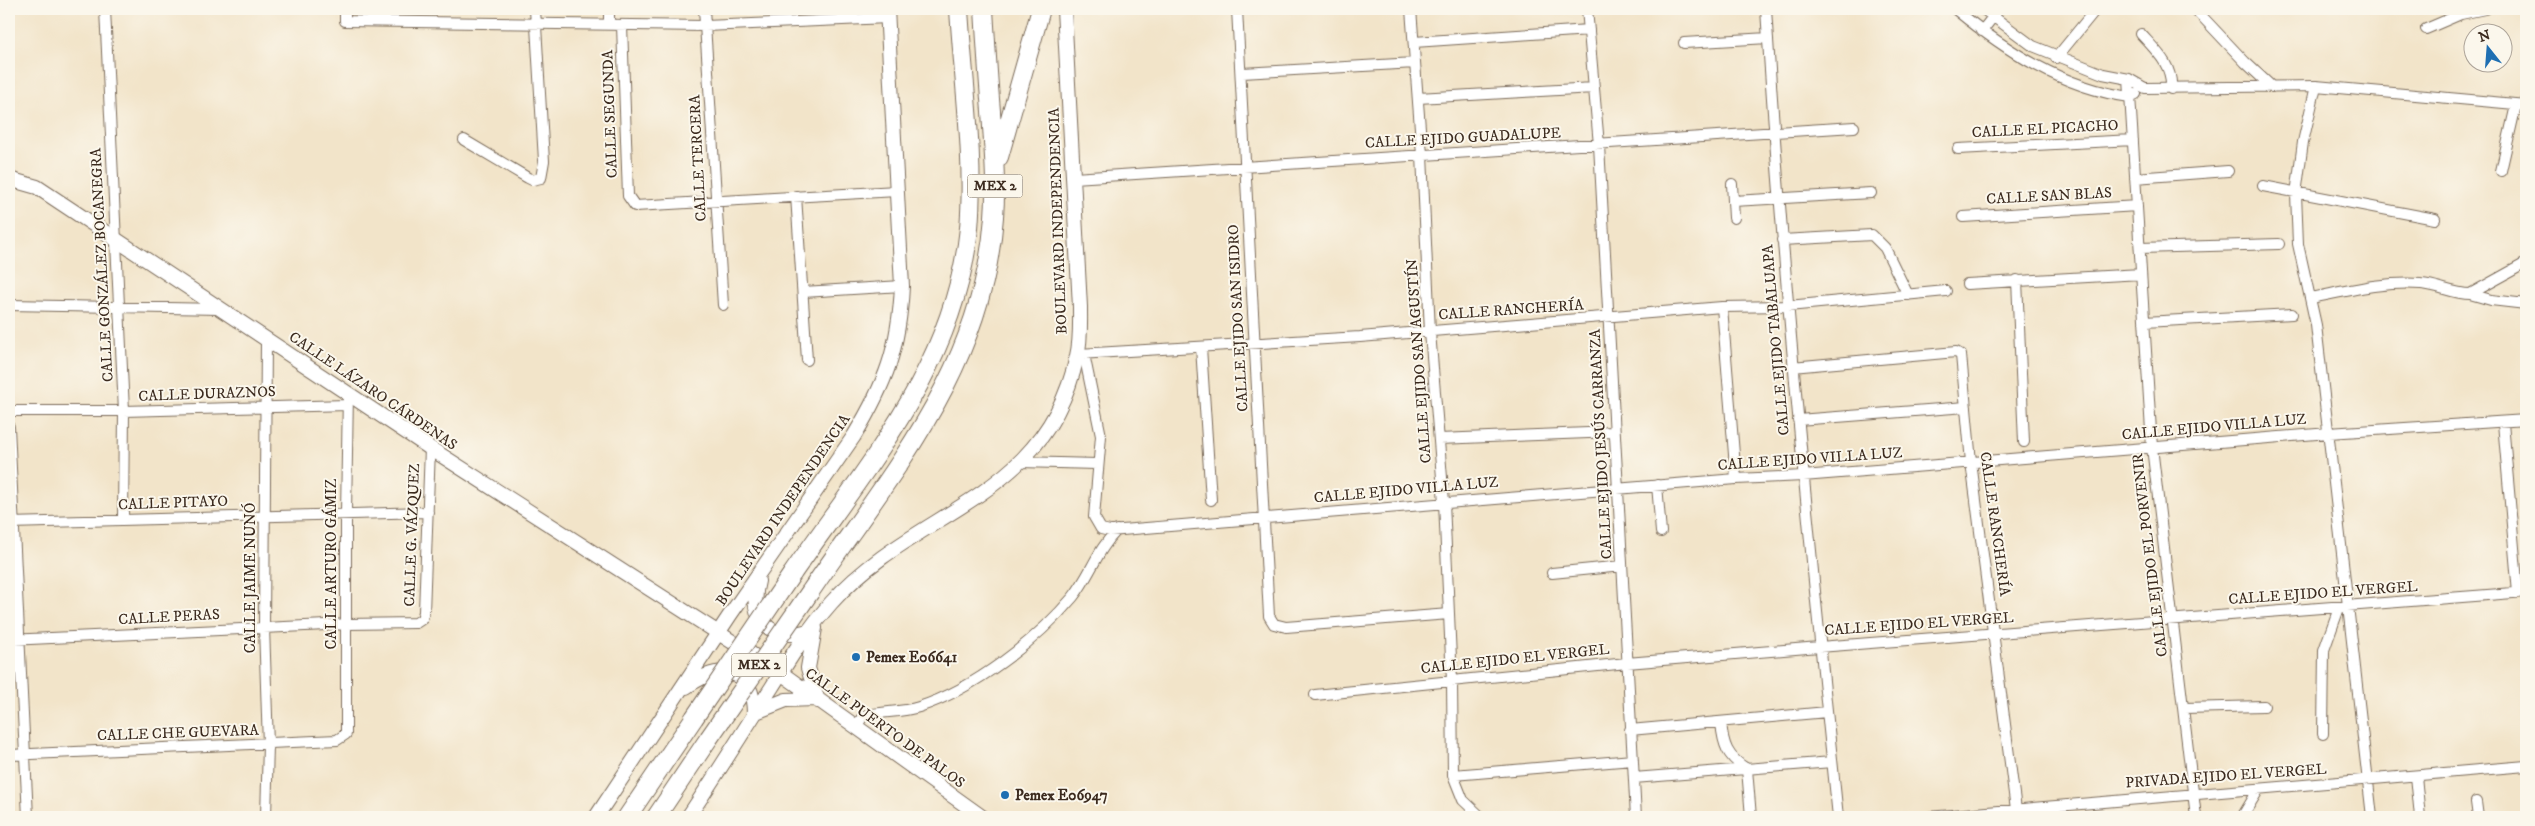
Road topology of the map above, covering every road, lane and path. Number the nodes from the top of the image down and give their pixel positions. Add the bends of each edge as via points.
1 (105, 9) edge
2 (345, 9) edge
3 (535, 9) edge
4 (608, 9) edge
5 (704, 9) edge
6 (948, 9) edge
7 (959, 9) edge
8 (984, 9) edge
9 (1041, 9) edge
10 (1064, 9) edge
11 (1237, 9) edge
12 (1411, 9) edge
13 (1587, 9) edge
14 (1766, 9) edge
15 (1955, 9) edge
16 (1983, 9) edge
17 (2096, 9) edge
18 (2195, 9) edge
19 (2485, 9) edge
20 (887, 13) edge
21 (1996, 13) edge
22 (536, 24) junction
23 (609, 25) junction
24 (622, 25) junction
25 (706, 26) junction
26 (2426, 29) dead end
27 (1590, 30) junction
28 (1982, 31) junction
29 (2141, 34) dead end
30 (1768, 38) junction
31 (1414, 42) junction
32 (1684, 43) dead end
33 (2056, 58) junction
34 (1415, 63) junction
35 (1242, 73) junction
36 (963, 75) junction
37 (2129, 80) junction
38 (2316, 86) junction
39 (2272, 87) junction
40 (1594, 88) junction
41 (2145, 88) junction
42 (2172, 89) junction
43 (2130, 97) junction
44 (1418, 98) junction
45 (2521, 105) edge
46 (1854, 128) dead end
47 (1774, 133) junction
48 (464, 140) dead end
49 (2133, 140) junction
50 (1599, 145) junction
51 (1958, 149) dead end
52 (1422, 155) junction
53 (1245, 167) junction
54 (995, 170) junction
55 (2228, 170) dead end
56 (2501, 171) dead end
57 (1074, 178) junction
58 (2135, 178) junction
59 (9, 179) edge
60 (1732, 184) dead end
61 (2263, 186) dead end
62 (897, 191) junction
63 (1871, 193) dead end
64 (2296, 194) junction
65 (796, 196) junction
66 (1778, 199) junction
67 (714, 200) junction
68 (1733, 201) junction
69 (2137, 206) junction
70 (1963, 217) dead end
71 (1734, 218) dead end
72 (2435, 219) dead end
73 (1782, 240) junction
74 (118, 242) junction
75 (2279, 244) dead end
76 (2140, 248) junction
77 (2526, 262) edge
78 (2142, 274) junction
79 (2017, 280) junction
80 (1967, 284) dead end
81 (902, 286) junction
82 (1946, 291) dead end
83 (802, 292) junction
84 (2470, 294) junction
85 (1908, 295) junction
86 (2311, 298) junction
87 (2526, 304) edge
88 (9, 305) edge
89 (722, 306) dead end
90 (1788, 306) junction
91 (120, 308) junction
92 (1722, 308) junction
93 (220, 309) junction
94 (2292, 314) dead end
95 (1609, 318) junction
96 (2144, 322) junction
97 (1430, 332) junction
98 (266, 339) junction
99 (1254, 344) junction
100 (1201, 347) junction
101 (1081, 354) junction
102 (807, 360) dead end
103 (1792, 367) junction
104 (348, 399) junction
105 (266, 407) junction
106 (1966, 407) junction
107 (9, 411) edge
108 (124, 411) junction
109 (1798, 420) junction
110 (2526, 420) edge
111 (2503, 423) junction
112 (9, 427) edge
113 (1614, 432) junction
114 (2329, 433) junction
115 (1440, 439) junction
116 (2024, 442) dead end
117 (2152, 447) junction
118 (430, 448) junction
119 (1020, 462) junction
120 (1971, 462) junction
121 (1097, 464) junction
122 (1803, 476) junction
123 (1736, 479) junction
124 (1657, 485) junction
125 (1617, 489) junction
126 (1211, 500) dead end
127 (1444, 502) junction
128 (428, 512) junction
129 (346, 513) junction
130 (266, 515) junction
131 (1263, 517) junction
132 (123, 520) junction
133 (10, 523) edge
134 (1117, 530) junction
135 (1661, 532) dead end
136 (1622, 566) junction
137 (760, 573) junction
138 (1552, 573) dead end
139 (2522, 593) edge
140 (2344, 607) junction
141 (1449, 614) junction
142 (2174, 618) junction
143 (420, 622) joint
144 (347, 624) junction
145 (813, 626) junction
146 (264, 627) junction
147 (720, 632) junction
148 (1995, 634) junction
149 (9, 640) edge
150 (20, 640) junction
151 (1819, 647) junction
152 (1627, 663) junction
153 (781, 673) junction
154 (1452, 681) junction
155 (680, 692) junction
156 (1315, 695) dead end
157 (816, 700) junction
158 (2264, 706) dead end
159 (2184, 708) junction
160 (1826, 712) junction
161 (755, 713) junction
162 (1720, 722) junction
163 (856, 728) junction
164 (1630, 730) junction
165 (346, 734) joint
166 (2323, 734) dead end
167 (268, 745) junction
168 (24, 754) junction
169 (9, 755) edge
170 (1632, 760) junction
171 (1832, 762) junction
172 (2526, 766) edge
173 (1747, 769) junction
174 (1454, 775) junction
175 (2416, 776) junction
176 (1634, 778) junction
177 (2368, 780) junction
178 (2259, 789) junction
179 (2194, 793) junction
180 (2476, 802) dead end
181 (2016, 813) edge
182 (28, 817) edge
183 (266, 817) edge
184 (596, 817) edge
185 (627, 817) edge
186 (656, 817) edge
187 (688, 817) edge
188 (982, 817) edge
189 (1482, 817) edge
190 (1636, 817) edge
191 (1751, 817) edge
192 (1838, 817) edge
193 (1928, 817) edge
194 (2196, 817) edge
195 (2242, 817) edge
196 (2372, 817) edge
197 (2420, 817) edge
198 (2478, 817) edge

1 - 74 street, CALLE GONZÁLEZ BOCANEGRA via 112,184
2 - 22 street via 345,20
3 - 22 street
4 - 23 street
5 - 25 street, CALLE TERCERA
6 - 36 highway
7 - 36 highway, MEX 2
8 - 54 highway, MEX 2
9 - 54 highway
10 - 57 main road, BOULEVARD INDEPENDENCIA / MEX 2
11 - 35 street, CALLE EJIDO SAN ISIDRO
12 - 31 street, CALLE EJIDO SAN AGUSTÍN
13 - 27 street, CALLE EJIDO JESÚS CARRANZA
14 - 30 street, CALLE EJIDO TABALUAPA
15 - 28 street
16 - 21 street
17 - 33 street
18 - 39 street
19 - 26 street via 2461,14
20 - 25 street
20 - 62 main road, BOULEVARD INDEPENDENCIA / MEX 2
21 - 28 street
21 - 33 street via 2018,38
22 - 23 street
22 - 48 street via 544,161 541,178 532,180
23 - 24 street
24 - 25 street
24 - 67 street, CALLE SEGUNDA via 630,202 635,206
25 - 67 street, CALLE TERCERA
27 - 31 street
27 - 40 street, CALLE EJIDO JESÚS CARRANZA
28 - 43 street via 2043,70 2100,92
29 - 42 street via 2169,67
30 - 32 street
30 - 47 street, CALLE EJIDO TABALUAPA
31 - 34 street, CALLE EJIDO SAN AGUSTÍN
33 - 37 street
34 - 35 street
34 - 44 street, CALLE EJIDO SAN AGUSTÍN
35 - 53 street, CALLE EJIDO SAN ISIDRO
36 - 185 highway, MEX 2, bridge via 969,226 956,296 928,370 905,411
37 - 41 street
37 - 43 street, CALLE EJIDO EL PORVENIR
38 - 39 street
38 - 45 street
38 - 64 street via 2303,142
39 - 42 street
40 - 44 street
40 - 50 street, CALLE EJIDO JESÚS CARRANZA
41 - 42 street
41 - 43 street
43 - 49 street, CALLE EJIDO EL PORVENIR
44 - 52 street, CALLE EJIDO SAN AGUSTÍN
45 - 56 street
46 - 47 street, CALLE EJIDO GUADALUPE
47 - 50 street, CALLE EJIDO GUADALUPE
47 - 66 street, CALLE EJIDO TABALUAPA
49 - 51 street, CALLE EL PICACHO
49 - 58 street, CALLE EJIDO EL PORVENIR
50 - 52 street, CALLE EJIDO GUADALUPE
50 - 95 street, CALLE EJIDO JESÚS CARRANZA
52 - 53 street, CALLE EJIDO GUADALUPE
52 - 97 street, CALLE EJIDO SAN AGUSTÍN
53 - 57 street, CALLE EJIDO GUADALUPE
53 - 99 street, CALLE EJIDO SAN ISIDRO
54 - 186 highway, MEX 2, bridge via 994,224 986,274 960,358 939,400
55 - 58 street
57 - 101 main road, BOULEVARD INDEPENDENCIA / MEX 2
58 - 69 street, CALLE EJIDO EL PORVENIR
59 - 74 main road, CALLE LÁZARO CÁRDENAS via 37,187
60 - 68 street
61 - 64 street
62 - 65 street
62 - 81 main road, BOULEVARD INDEPENDENCIA / MEX 2
63 - 66 street
64 - 72 street
64 - 86 street via 2298,244
65 - 67 street
65 - 83 street
66 - 68 street
66 - 73 street, CALLE EJIDO TABALUAPA
67 - 89 street, CALLE TERCERA
68 - 71 street
69 - 70 street, CALLE SAN BLAS
69 - 76 street, CALLE EJIDO EL PORVENIR
73 - 85 street via 1869,233 1884,248
73 - 90 street, CALLE EJIDO TABALUAPA
74 - 91 street, CALLE GONZÁLEZ BOCANEGRA
74 - 93 main road, CALLE LÁZARO CÁRDENAS
75 - 76 street
76 - 78 street, CALLE EJIDO EL PORVENIR
77 - 84 street
78 - 79 street
78 - 96 street, CALLE EJIDO EL PORVENIR
79 - 80 street
79 - 116 street
81 - 83 street
81 - 137 main road, BOULEVARD INDEPENDENCIA / MEX 2 via 895,347 872,407
82 - 85 street, CALLE RANCHERÍA
83 - 102 street
84 - 86 street via 2405,283
84 - 87 street via 2499,302
85 - 90 street, CALLE RANCHERÍA
86 - 114 street
88 - 91 street
90 - 92 street, CALLE RANCHERÍA
90 - 103 street, CALLE EJIDO TABALUAPA
91 - 93 street
91 - 108 street, CALLE GONZÁLEZ BOCANEGRA
92 - 95 street, CALLE RANCHERÍA
92 - 123 street
93 - 98 main road, CALLE LÁZARO CÁRDENAS
94 - 96 street
95 - 97 street, CALLE RANCHERÍA
95 - 113 street, CALLE EJIDO JESÚS CARRANZA
96 - 117 street, CALLE EJIDO EL PORVENIR
97 - 99 street, CALLE RANCHERÍA
97 - 115 street, CALLE EJIDO SAN AGUSTÍN
98 - 104 main road, CALLE LÁZARO CÁRDENAS
98 - 105 street, CALLE JAIME NUNÓ
99 - 100 street, CALLE RANCHERÍA
99 - 131 street, CALLE EJIDO SAN ISIDRO
100 - 101 street, CALLE RANCHERÍA
100 - 126 street
101 - 119 main road, BOULEVARD INDEPENDENCIA / MEX 2 via 1060,407 1043,436
101 - 121 street via 1100,428
103 - 106 street, CALLE RANCHERÍA via 1960,354
103 - 109 street, CALLE EJIDO TABALUAPA
104 - 105 street, CALLE DURAZNOS
104 - 118 main road, CALLE LÁZARO CÁRDENAS
104 - 129 street, CALLE ARTURO GÁMIZ
105 - 108 street, CALLE DURAZNOS
105 - 130 street, CALLE JAIME NUNÓ
106 - 109 street
106 - 120 street, CALLE RANCHERÍA
107 - 108 street, CALLE DURAZNOS
108 - 132 street, CALLE GONZÁLEZ BOCANEGRA
109 - 122 street, CALLE EJIDO TABALUAPA
110 - 111 street, CALLE EJIDO VILLA LUZ
111 - 114 street, CALLE EJIDO VILLA LUZ
111 - 139 street
112 - 133 street
113 - 115 street
113 - 125 street, CALLE EJIDO JESÚS CARRANZA
114 - 117 street, CALLE EJIDO VILLA LUZ
114 - 140 street
115 - 127 street, CALLE EJIDO SAN AGUSTÍN
117 - 120 street, CALLE EJIDO VILLA LUZ
117 - 142 street, CALLE EJIDO EL PORVENIR
118 - 128 street, CALLE G. VÁZQUEZ
118 - 147 main road, CALLE LÁZARO CÁRDENAS
119 - 121 street
119 - 145 main road, BOULEVARD INDEPENDENCIA / MEX 2 via 994,486 867,569 841,592
120 - 122 street, CALLE EJIDO VILLA LUZ
120 - 148 street, CALLE RANCHERÍA
121 - 134 street, CALLE EJIDO VILLA LUZ via 1094,517 1098,526 1105,530
122 - 123 street, CALLE EJIDO VILLA LUZ
122 - 151 street, CALLE EJIDO TABALUAPA
123 - 124 street, CALLE EJIDO VILLA LUZ
124 - 125 street, CALLE EJIDO VILLA LUZ
124 - 135 street
125 - 127 street, CALLE EJIDO VILLA LUZ
125 - 136 street, CALLE EJIDO JESÚS CARRANZA
127 - 131 street, CALLE EJIDO VILLA LUZ
127 - 141 street, CALLE EJIDO SAN AGUSTÍN
128 - 129 street, CALLE PITAYO
128 - 143 street, CALLE G. VÁZQUEZ via 424,612
129 - 130 street, CALLE PITAYO
129 - 144 street, CALLE ARTURO GÁMIZ
130 - 132 street, CALLE PITAYO
130 - 146 street, CALLE JAIME NUNÓ
131 - 134 street, CALLE EJIDO VILLA LUZ
131 - 141 street, CALLE EJIDO SAN ISIDRO via 1267,612 1274,624 1286,627
132 - 133 street, CALLE PITAYO
133 - 150 street
134 - 163 street via 1103,546 1075,594 1032,640 933,702 903,712 877,712 863,716
136 - 138 street
136 - 152 street, CALLE EJIDO JESÚS CARRANZA
137 - 145 main road via 754,602 759,618 780,632 799,634
137 - 147 main road, BOULEVARD INDEPENDENCIA / MEX 2
139 - 140 street, CALLE EJIDO EL VERGEL
140 - 142 street, CALLE EJIDO EL VERGEL
140 - 166 street via 2324,650
140 - 177 street
141 - 154 street, CALLE EJIDO SAN AGUSTÍN
142 - 148 street, CALLE EJIDO EL VERGEL
142 - 159 street, CALLE EJIDO EL PORVENIR
143 - 144 street, CALLE PERAS via 406,625
144 - 146 street, CALLE PERAS
144 - 165 street, CALLE ARTURO GÁMIZ
145 - 153 main road, BOULEVARD INDEPENDENCIA / MEX 2
145 - 157 main road via 808,663
146 - 150 street, CALLE PERAS
146 - 167 street, CALLE JAIME NUNÓ
147 - 153 main road, CALLE PUERTO DE PALOS
147 - 155 main road, BOULEVARD INDEPENDENCIA / MEX 2
148 - 151 street, CALLE EJIDO EL VERGEL
148 - 181 street, CALLE RANCHERÍA
149 - 150 street, CALLE PERAS
150 - 168 street
151 - 152 street, CALLE EJIDO EL VERGEL
151 - 160 street, CALLE EJIDO TABALUAPA
152 - 154 street, CALLE EJIDO EL VERGEL
152 - 164 street, CALLE EJIDO JESÚS CARRANZA
153 - 157 main road, CALLE PUERTO DE PALOS
153 - 161 main road, BOULEVARD INDEPENDENCIA / MEX 2
154 - 156 street, CALLE EJIDO EL VERGEL
154 - 174 street, CALLE EJIDO SAN AGUSTÍN
155 - 161 main road via 707,674 735,674 748,684
155 - 184 main road, BOULEVARD INDEPENDENCIA / MEX 2
157 - 161 main road via 786,700
157 - 163 main road, CALLE PUERTO DE PALOS
158 - 159 street
159 - 179 street, CALLE EJIDO EL PORVENIR
160 - 162 street
160 - 171 street, CALLE EJIDO TABALUAPA
161 - 187 main road, BOULEVARD INDEPENDENCIA / MEX 2
162 - 164 street
162 - 173 street via 1722,740 1728,753
163 - 188 main road, CALLE PUERTO DE PALOS
164 - 170 street, CALLE EJIDO JESÚS CARRANZA
165 - 167 street, CALLE CHE GUEVARA via 337,740
167 - 168 street, CALLE CHE GUEVARA
167 - 183 street, CALLE JAIME NUNÓ
168 - 169 street, CALLE CHE GUEVARA
168 - 182 street
170 - 174 street
170 - 176 street, CALLE EJIDO JESÚS CARRANZA
171 - 173 street
171 - 192 street, CALLE EJIDO TABALUAPA
172 - 175 street, PRIVADA EJIDO EL VERGEL
173 - 176 street
173 - 191 street
174 - 189 street, CALLE EJIDO SAN AGUSTÍN via 1463,800
175 - 177 street, PRIVADA EJIDO EL VERGEL
175 - 197 street
176 - 190 street, CALLE EJIDO JESÚS CARRANZA
177 - 178 street, PRIVADA EJIDO EL VERGEL
177 - 196 street
178 - 179 street, PRIVADA EJIDO EL VERGEL
178 - 195 street
179 - 181 street, PRIVADA EJIDO EL VERGEL
179 - 194 street, CALLE EJIDO EL PORVENIR
180 - 198 street
181 - 193 street, PRIVADA EJIDO EL VERGEL

